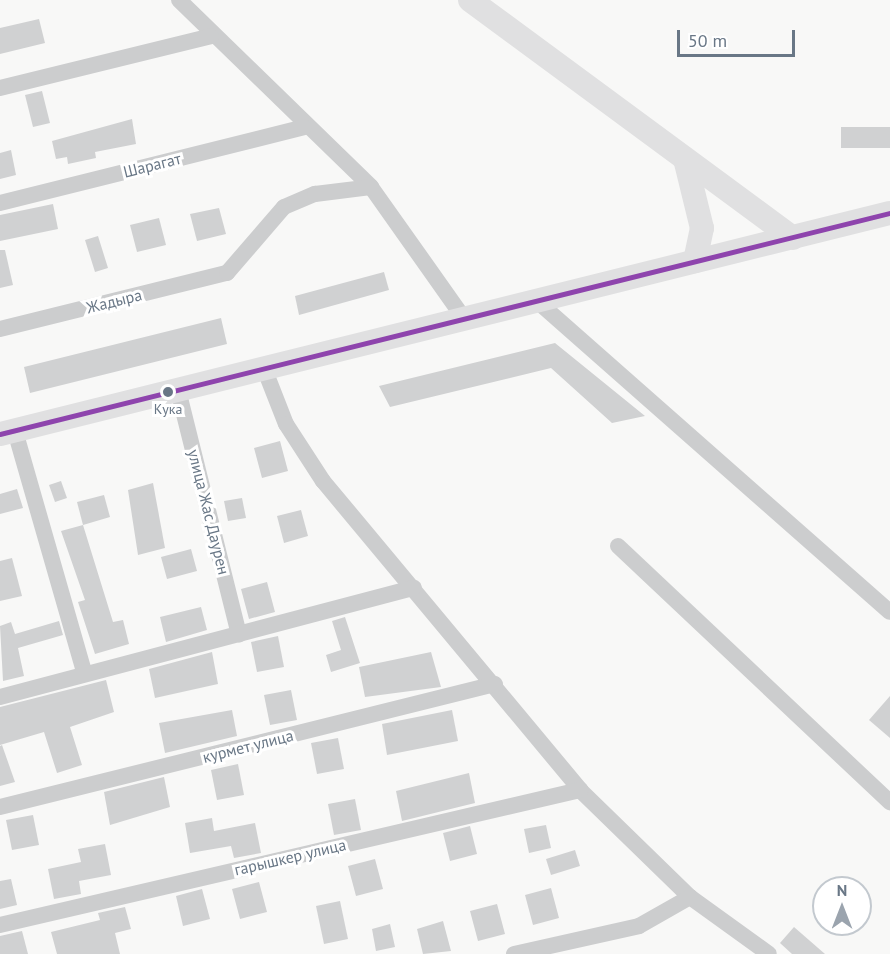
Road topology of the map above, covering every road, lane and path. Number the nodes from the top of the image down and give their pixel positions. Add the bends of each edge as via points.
1 (179, 0) edge
2 (470, 0) edge
3 (211, 36) junction
4 (0, 88) edge
5 (304, 127) junction
6 (686, 163) junction
7 (371, 187) junction
8 (0, 203) edge
9 (890, 213) edge
10 (793, 238) junction
11 (694, 261) junction
12 (537, 301) junction
13 (463, 317) junction
14 (0, 329) edge
15 (264, 368) junction
16 (178, 390) junction
17 (8, 433) edge
18 (618, 546) dead end
19 (414, 588) junction
20 (890, 612) edge
21 (239, 634) junction
22 (84, 671) junction
23 (495, 684) junction
24 (0, 698) edge
25 (580, 790) junction
26 (890, 802) edge
27 (0, 807) edge
28 (690, 897) junction
29 (0, 925) edge
30 (514, 954) edge
31 (769, 954) edge

1 - 3 street
2 - 6 main road
3 - 4 street
3 - 5 street
5 - 7 street
5 - 8 street, Шарагат
6 - 10 main road
6 - 11 main road via 702,228
7 - 13 street
7 - 14 street, Жадыра via 315,194 284,207 227,273
9 - 10 main road
10 - 11 main road
11 - 12 main road
12 - 13 main road
12 - 20 street
13 - 15 main road
15 - 16 main road
15 - 19 street via 286,424 323,481
16 - 17 main road
16 - 21 street, улица Жас Даурен
17 - 22 street
18 - 26 street
19 - 21 street
19 - 23 street
21 - 22 street
22 - 24 street
23 - 25 street
23 - 27 street, курмет улица
25 - 28 street
25 - 29 street, гарышкер улица
28 - 30 street via 639,926
28 - 31 street

